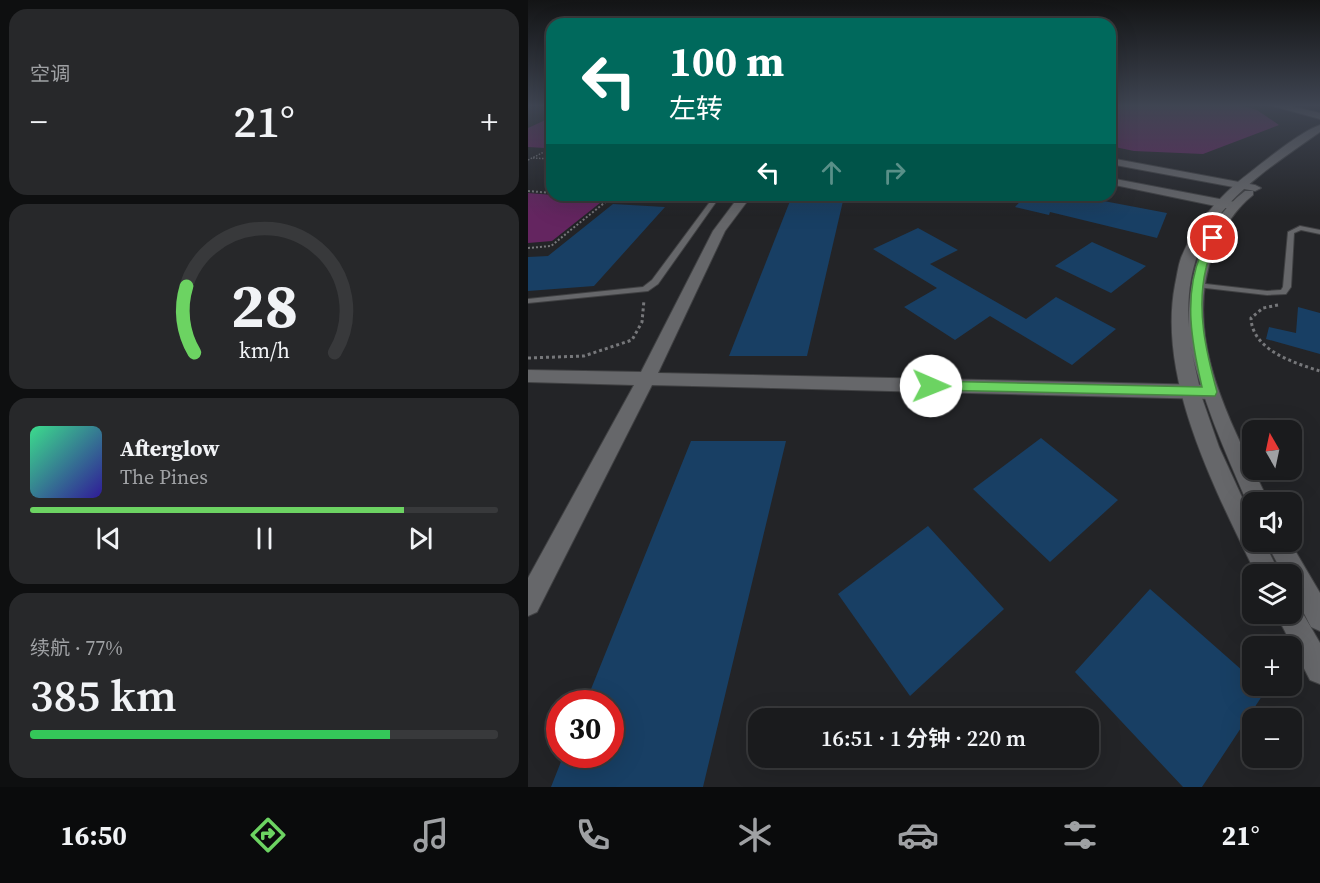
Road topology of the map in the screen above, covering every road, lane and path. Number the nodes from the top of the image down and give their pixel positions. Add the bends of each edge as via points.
1 (1303, 142) edge
2 (1316, 142) edge
3 (546, 151) edge
4 (529, 159) edge
5 (546, 159) edge
6 (1116, 162) edge
7 (1116, 182) edge
8 (1248, 186) junction
9 (528, 191) edge
10 (546, 192) edge
11 (606, 201) edge
12 (714, 201) edge
13 (742, 201) edge
14 (1228, 205) junction
15 (1320, 232) edge
16 (528, 248) edge
17 (1197, 285) junction
18 (1287, 287) junction
19 (645, 289) junction
20 (528, 301) edge
21 (528, 358) edge
22 (1320, 371) edge
23 (528, 376) edge
24 (646, 379) junction
25 (1201, 392) junction
26 (1253, 492) edge
27 (1284, 552) edge
28 (1263, 564) edge
29 (528, 603) edge
30 (1320, 618) edge
31 (1295, 624) edge
32 (1320, 670) edge

1 - 8 main road
2 - 8 main road
3 - 4 path
4 - 5 path
6 - 8 main road
7 - 14 main road
8 - 14 main road
9 - 10 path
11 - 16 path via 551,246
12 - 19 lane via 655,282
13 - 24 main road via 719,231
14 - 17 main road via 1206,252
14 - 25 main road via 1195,239 1184,268 1179,321
15 - 18 lane via 1300,228 1291,232
17 - 18 lane via 1267,293 1283,292
17 - 25 main road
18 - 22 path via 1292,303 1263,308 1251,318 1253,332 1267,346 1298,364
19 - 20 lane
19 - 21 path via 642,321 632,340 584,356
23 - 24 main road
24 - 25 main road
24 - 29 main road
25 - 26 main road
25 - 28 main road via 1218,465
27 - 30 main road
31 - 32 main road

